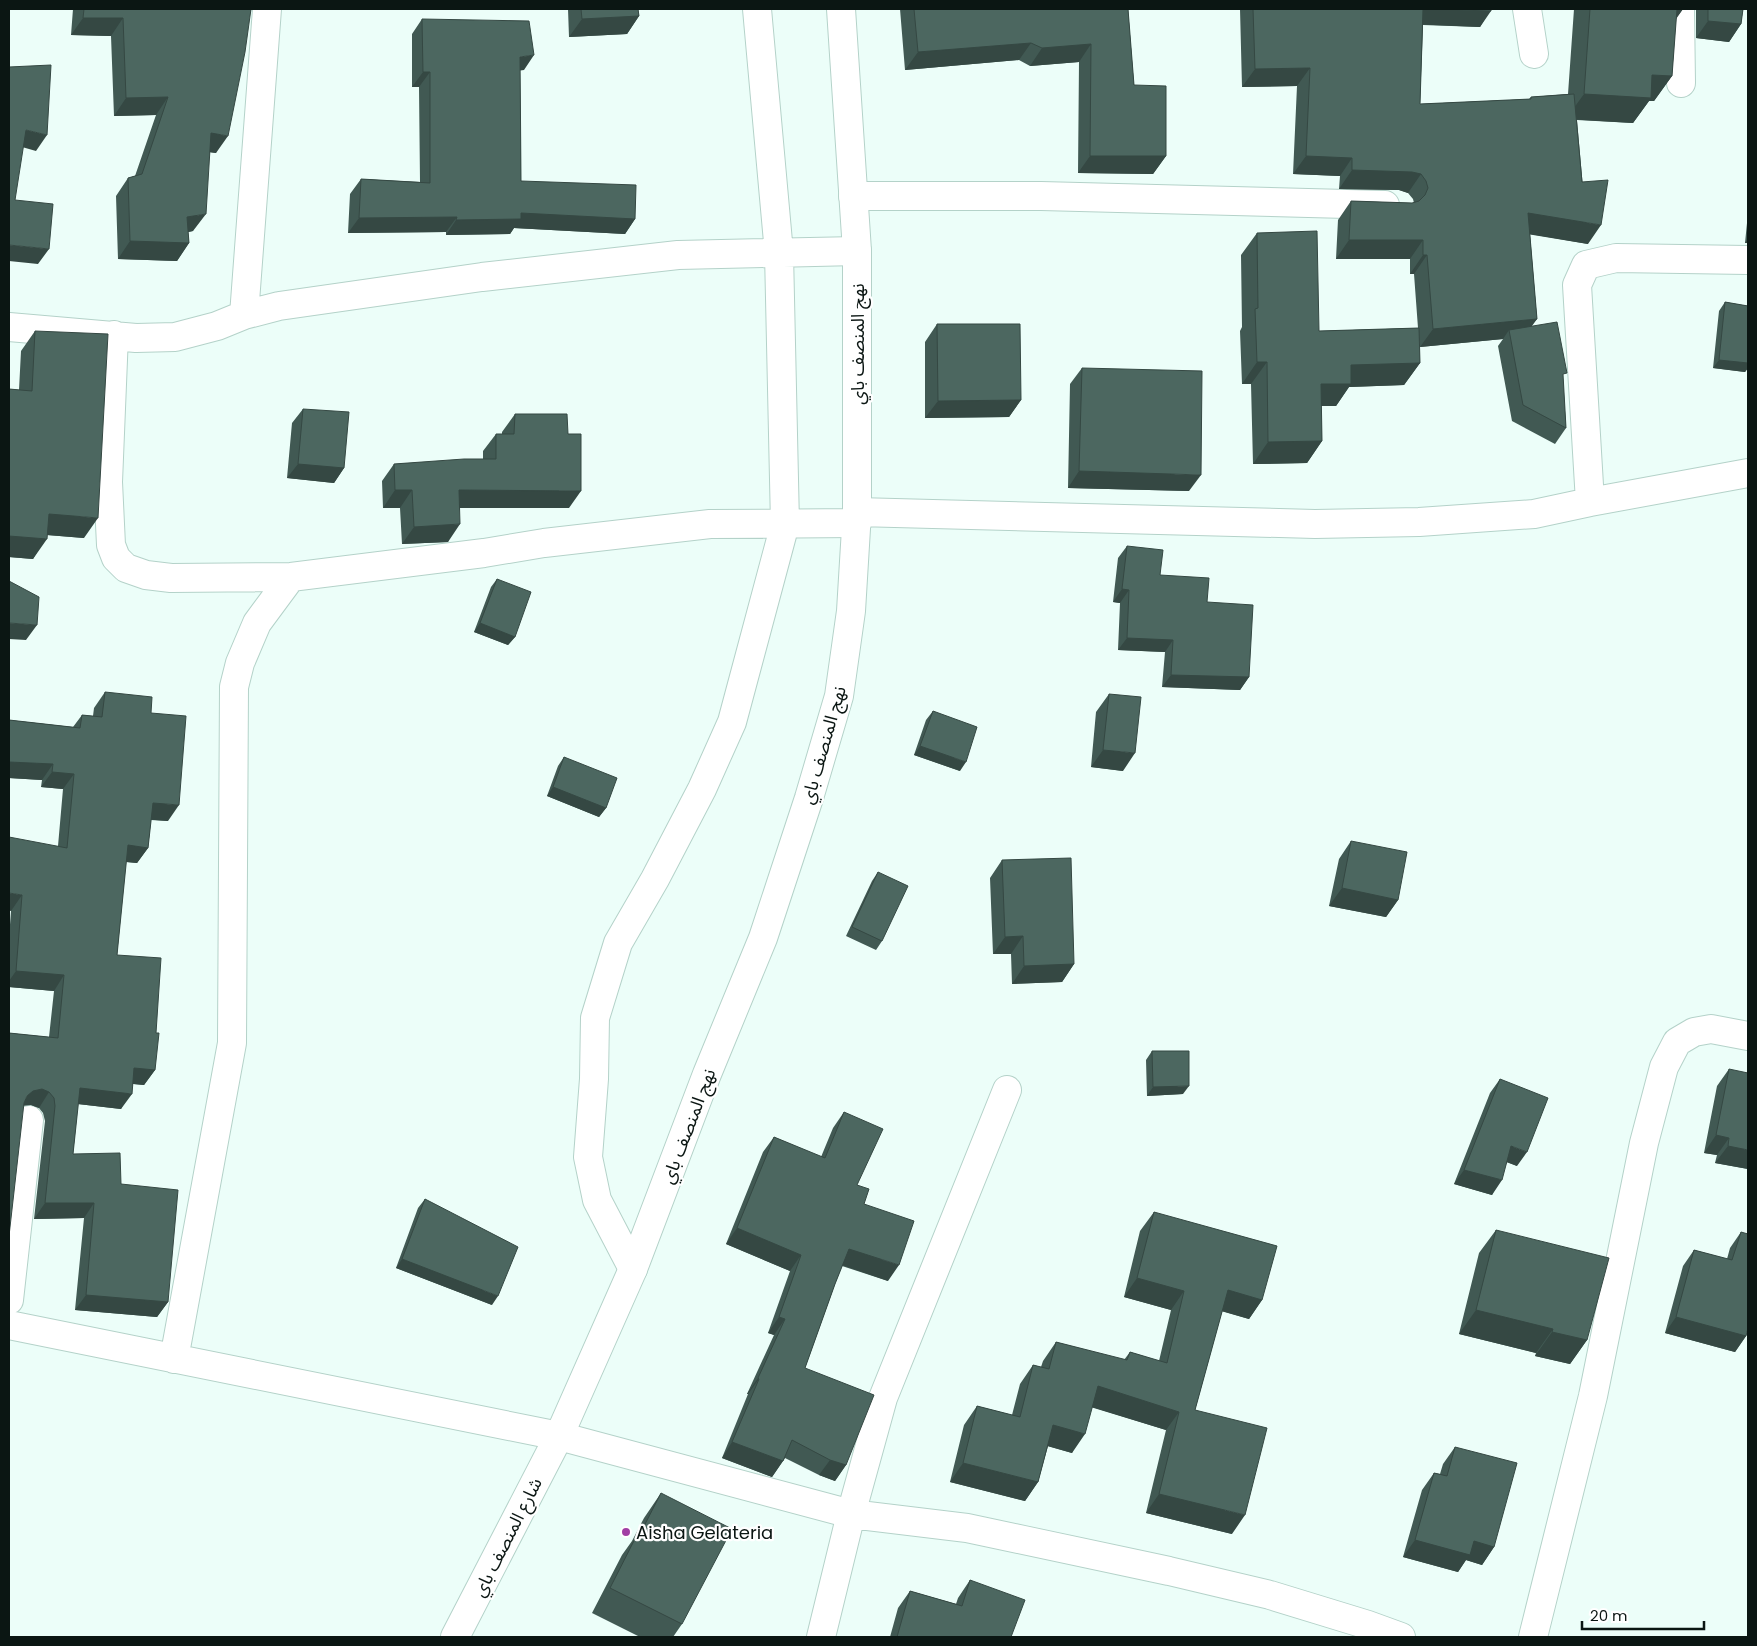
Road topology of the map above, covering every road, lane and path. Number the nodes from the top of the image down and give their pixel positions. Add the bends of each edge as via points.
1 (266, 9) edge
2 (757, 9) edge
3 (841, 9) edge
4 (1527, 9) edge
5 (1680, 9) edge
6 (1534, 54) dead end
7 (1681, 83) dead end
8 (853, 196) junction
9 (1399, 206) edge
10 (857, 251) junction
11 (779, 253) junction
12 (1748, 260) edge
13 (244, 315) junction
14 (9, 327) edge
15 (114, 335) junction
16 (1748, 473) edge
17 (1590, 502) junction
18 (857, 518) junction
19 (785, 524) junction
20 (291, 577) junction
21 (1748, 1036) edge
22 (1007, 1090) dead end
23 (29, 1120) dead end
24 (634, 1269) junction
25 (9, 1300) edge
26 (9, 1325) edge
27 (174, 1359) junction
28 (559, 1436) junction
29 (851, 1514) junction
30 (455, 1637) edge
31 (821, 1637) edge
32 (1401, 1637) edge
33 (1533, 1637) edge

1 - 13 street
2 - 11 street
3 - 8 street, نهج المنصف باي
4 - 6 street
5 - 7 street
8 - 9 street via 1041,196
8 - 10 street, نهج المنصف باي
10 - 11 street
10 - 18 street, نهج المنصف باي
11 - 13 street via 678,254 482,277 280,306
11 - 19 street
12 - 17 street via 1616,258 1586,265 1577,285
13 - 15 street via 174,337
14 - 15 street
15 - 20 street via 108,482 112,545 116,558 126,568 171,578
16 - 17 street
17 - 18 street via 1534,514 1419,522
18 - 19 street
18 - 24 street, نهج المنصف باي via 851,611 839,696 809,798 763,938 707,1074
19 - 20 street via 710,524
19 - 24 street via 732,722 702,788 618,944 596,1018 588,1157 597,1200
20 - 27 street via 257,622 240,662 234,687 232,1043
21 - 33 street via 1711,1029 1694,1032 1677,1042 1664,1066 1644,1143 1592,1396
22 - 29 street via 882,1398
23 - 25 street
24 - 28 street, نهج المنصف باي
26 - 27 street
27 - 28 street
28 - 29 street
28 - 30 street, شارع المنصف باي
29 - 31 street
29 - 32 street via 968,1528 1169,1571 1270,1595

